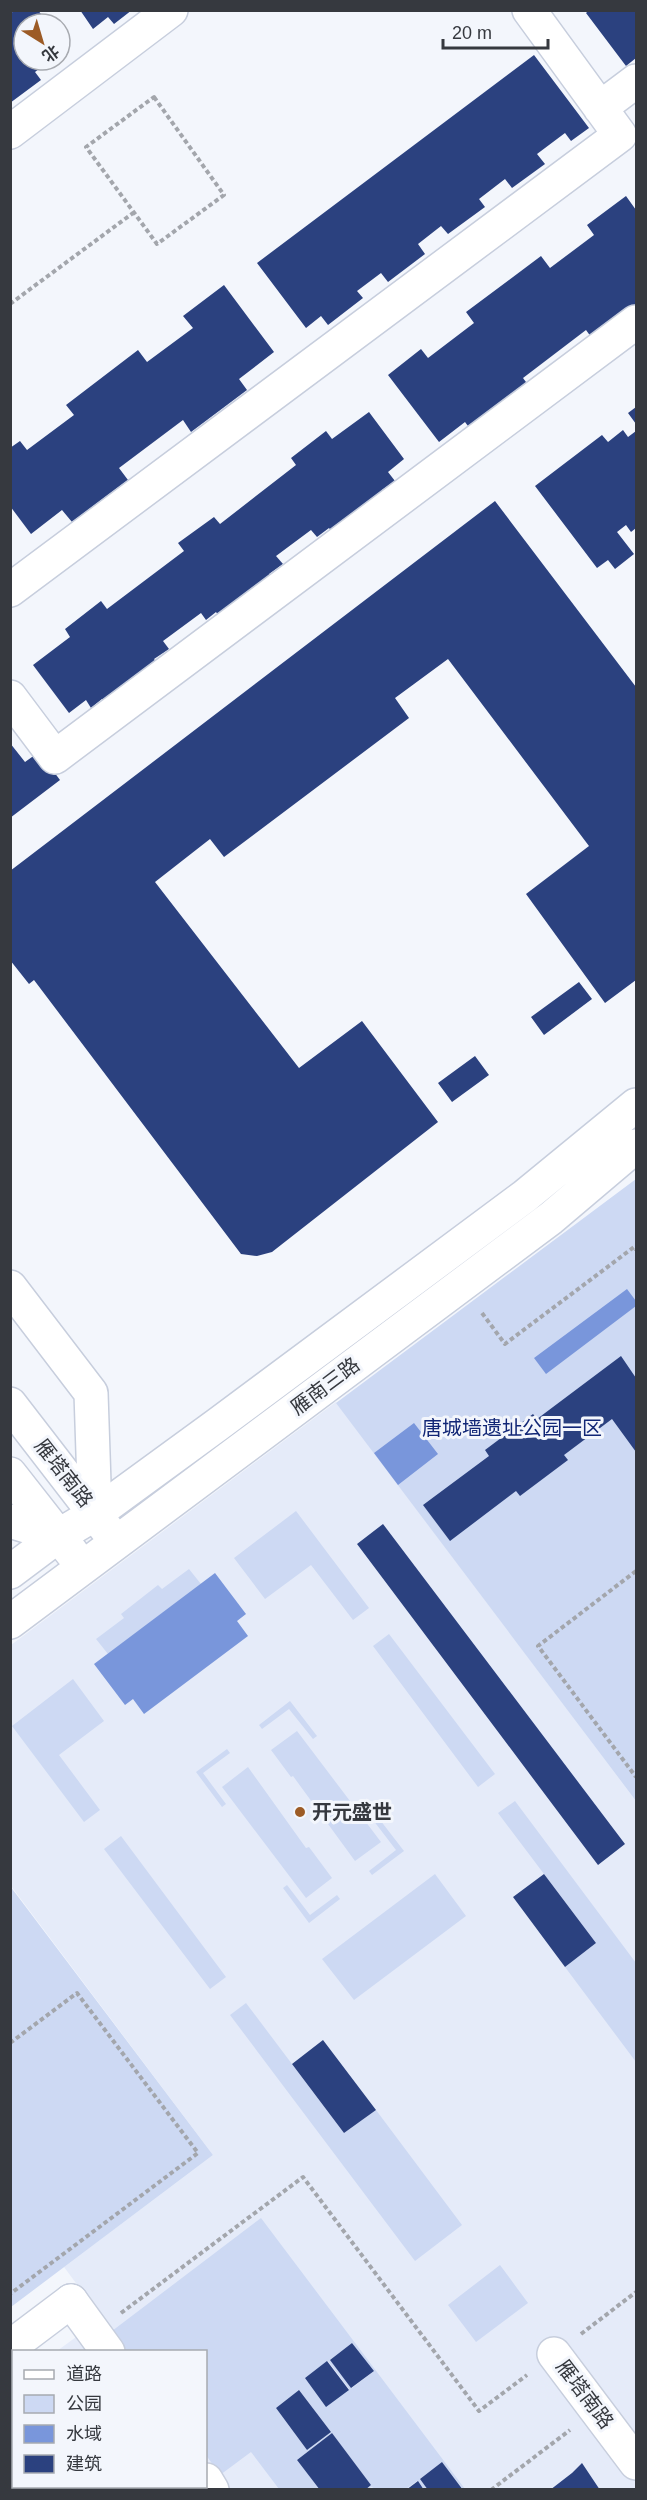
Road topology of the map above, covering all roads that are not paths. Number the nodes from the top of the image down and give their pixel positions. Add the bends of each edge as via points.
1 (171, 10) edge
2 (529, 10) edge
3 (636, 81) edge
4 (600, 108) junction
5 (10, 132) edge
6 (636, 322) edge
7 (10, 590) edge
8 (10, 697) edge
9 (636, 1105) edge
10 (636, 1146) edge
11 (10, 1287) edge
12 (10, 1404) edge
13 (10, 1474) edge
14 (95, 1514) junction
15 (10, 1521) edge
16 (58, 1536) junction
17 (117, 1542) junction
18 (83, 1568) junction
19 (10, 1572) edge
20 (10, 1622) edge
21 (102, 2342) edge
22 (10, 2347) edge
23 (554, 2354) road end
24 (636, 2463) edge

1 - 5 street
2 - 4 street
3 - 4 street
4 - 7 street via 620,135
6 - 8 street via 55,757
9 - 14 street, 雁南三路 via 516,1203
10 - 17 street, 雁南三路 via 551,1218
11 - 14 street via 91,1393
12 - 14 street, 雁塔南路
13 - 16 street
14 - 16 street, 雁南三路
14 - 17 street, 雁塔南路
15 - 16 street
16 - 18 street
16 - 19 street, 雁南三路
17 - 18 street, 雁南三路
18 - 20 street, 雁南三路
21 - 22 street via 71,2301
23 - 24 street, 雁塔南路

